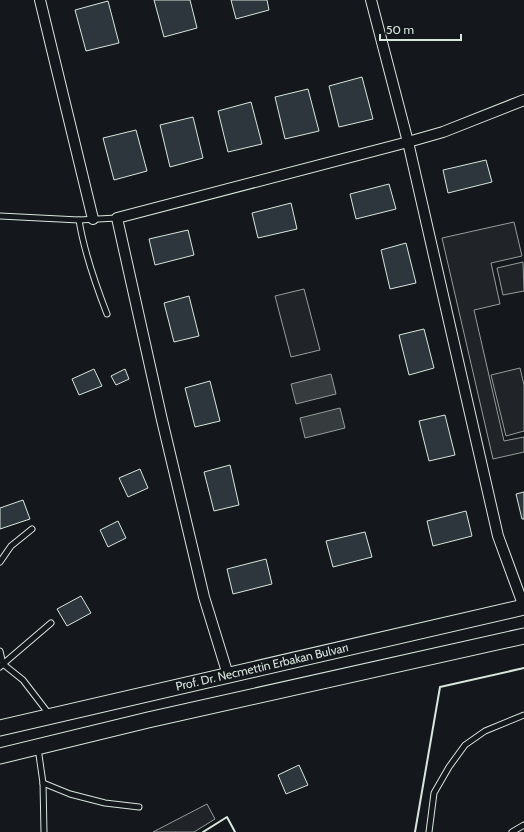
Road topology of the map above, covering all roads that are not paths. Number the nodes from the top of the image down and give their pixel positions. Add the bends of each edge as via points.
1 (40, 0) edge
2 (371, 0) edge
3 (524, 100) edge
4 (408, 142) junction
5 (0, 216) edge
6 (117, 218) junction
7 (93, 219) junction
8 (79, 220) junction
9 (107, 314) dead end
10 (32, 529) dead end
11 (0, 562) edge
12 (524, 607) edge
13 (51, 623) dead end
14 (524, 636) edge
15 (0, 651) edge
16 (1, 665) edge
17 (228, 675) junction
18 (524, 715) edge
19 (50, 717) junction
20 (0, 728) edge
21 (38, 747) junction
22 (0, 756) edge
23 (43, 783) junction
24 (139, 807) dead end
25 (524, 825) edge
26 (44, 832) edge
27 (429, 832) edge
28 (512, 832) edge

1 - 7 street
2 - 4 street
3 - 4 street via 443,132
4 - 6 street
4 - 12 street via 498,536
5 - 8 lane
6 - 7 lane
6 - 17 street via 204,597
7 - 8 lane
8 - 9 lane via 94,282
10 - 11 lane via 11,546
12 - 17 main road, Prof. Dr. Necmettin Erbakan Bulvarı
13 - 16 lane
14 - 21 main road
15 - 16 lane
16 - 19 lane via 23,680
17 - 19 main road, Prof. Dr. Necmettin Erbakan Bulvarı
18 - 27 lane via 485,731 465,745 434,792
19 - 20 main road, Prof. Dr. Necmettin Erbakan Bulvarı
21 - 22 main road
21 - 23 lane
23 - 24 lane via 70,794 105,803
23 - 26 lane
25 - 28 lane

